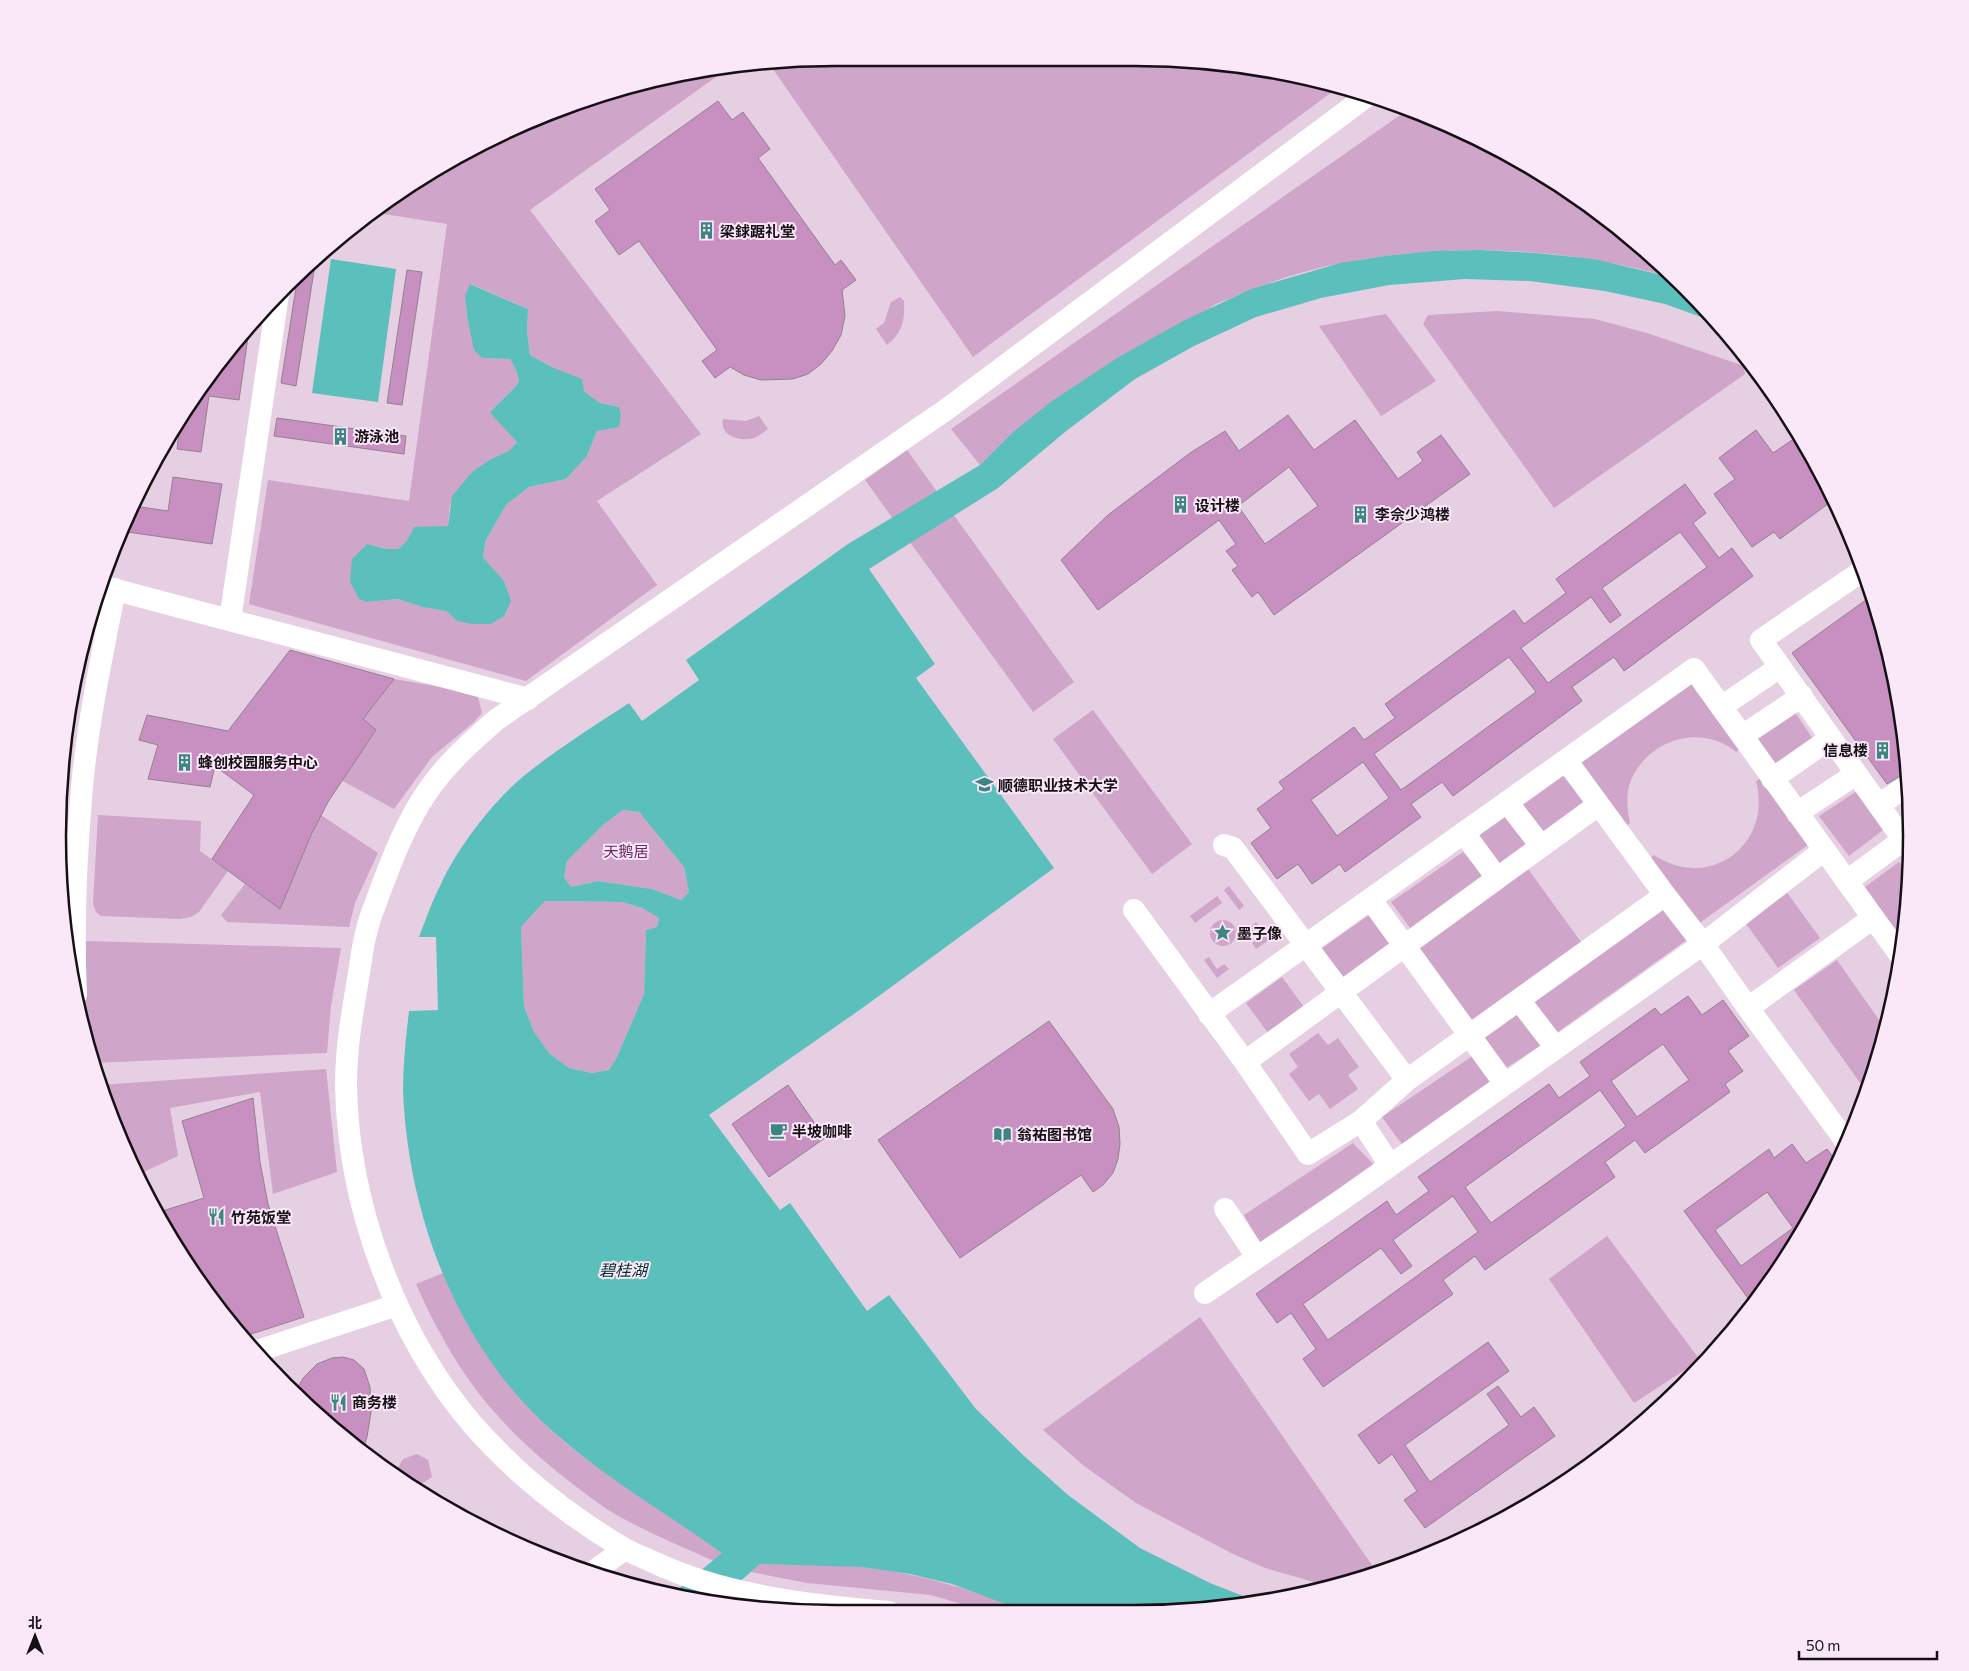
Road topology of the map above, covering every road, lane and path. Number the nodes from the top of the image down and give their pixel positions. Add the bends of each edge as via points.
1 (1361, 101) edge
2 (274, 310) edge
3 (1857, 575) edge
4 (108, 587) edge
5 (230, 620) junction
6 (1780, 667) junction
7 (1802, 696) junction
8 (528, 699) junction
9 (1721, 707) junction
10 (1742, 736) junction
11 (1831, 738) junction
12 (1566, 760) junction
13 (1856, 774) junction
14 (1772, 779) junction
15 (1901, 790) edge
16 (1507, 802) junction
17 (1598, 804) junction
18 (1880, 804) junction
19 (1797, 813) junction
20 (1464, 833) junction
21 (1903, 838) edge
22 (1224, 845) dead end
23 (1541, 846) junction
24 (1903, 847) edge
25 (1824, 850) junction
26 (1497, 878) junction
27 (1847, 880) junction
28 (1665, 896) junction
29 (1371, 900) junction
30 (1134, 910) dead end
31 (1873, 918) junction
32 (1703, 944) junction
33 (1308, 945) junction
34 (1405, 946) junction
35 (1894, 947) edge
36 (76, 957) edge
37 (1342, 992) junction
38 (1519, 1000) junction
39 (1748, 1008) junction
40 (1209, 1014) junction
41 (1471, 1035) junction
42 (1556, 1048) junction
43 (1245, 1062) junction
44 (1408, 1080) junction
45 (1505, 1084) junction
46 (1361, 1121) junction
47 (1841, 1135) edge
48 (1390, 1165) junction
49 (1225, 1210) dead end
50 (1257, 1257) junction
51 (1205, 1292) dead end
52 (397, 1305) junction
53 (263, 1349) edge
54 (625, 1549) junction
55 (599, 1567) edge
56 (814, 1604) edge

1 - 8 street via 948,409
2 - 5 street
3 - 6 street via 1761,640
4 - 5 street
4 - 36 street via 82,786
5 - 8 street
6 - 7 street
6 - 9 street
7 - 10 street
7 - 11 street
8 - 52 street via 496,720 458,754 428,791 404,832 367,929 348,1041 346,1084 350,1138 362,1204 387,1285
9 - 10 street
9 - 12 street via 1694,669
10 - 14 street
11 - 13 street
11 - 14 street
12 - 16 street
12 - 17 street
13 - 18 street
13 - 19 street
14 - 19 street
15 - 18 street
16 - 20 street
16 - 23 street
17 - 23 street
17 - 28 street
18 - 21 street
19 - 25 street
20 - 26 street
20 - 29 street
22 - 33 street via 1233,848
23 - 26 street
24 - 27 street
25 - 27 street
25 - 32 street
26 - 34 street
27 - 31 street
28 - 32 street
28 - 38 street
29 - 33 street
29 - 34 street
30 - 40 street
31 - 35 street
31 - 39 street
32 - 39 street
32 - 42 street
33 - 37 street
33 - 40 street
34 - 37 street
34 - 41 street
37 - 43 street
37 - 44 street
38 - 41 street
38 - 42 street
39 - 47 street
40 - 43 street
41 - 44 street
41 - 45 street
42 - 45 street
43 - 46 street via 1308,1154
44 - 46 street
45 - 48 street
46 - 48 street
48 - 50 street
49 - 50 street
50 - 51 street
52 - 53 street
52 - 54 street via 433,1370 472,1424 514,1467 567,1510
54 - 55 street
54 - 56 street via 681,1575 740,1592

